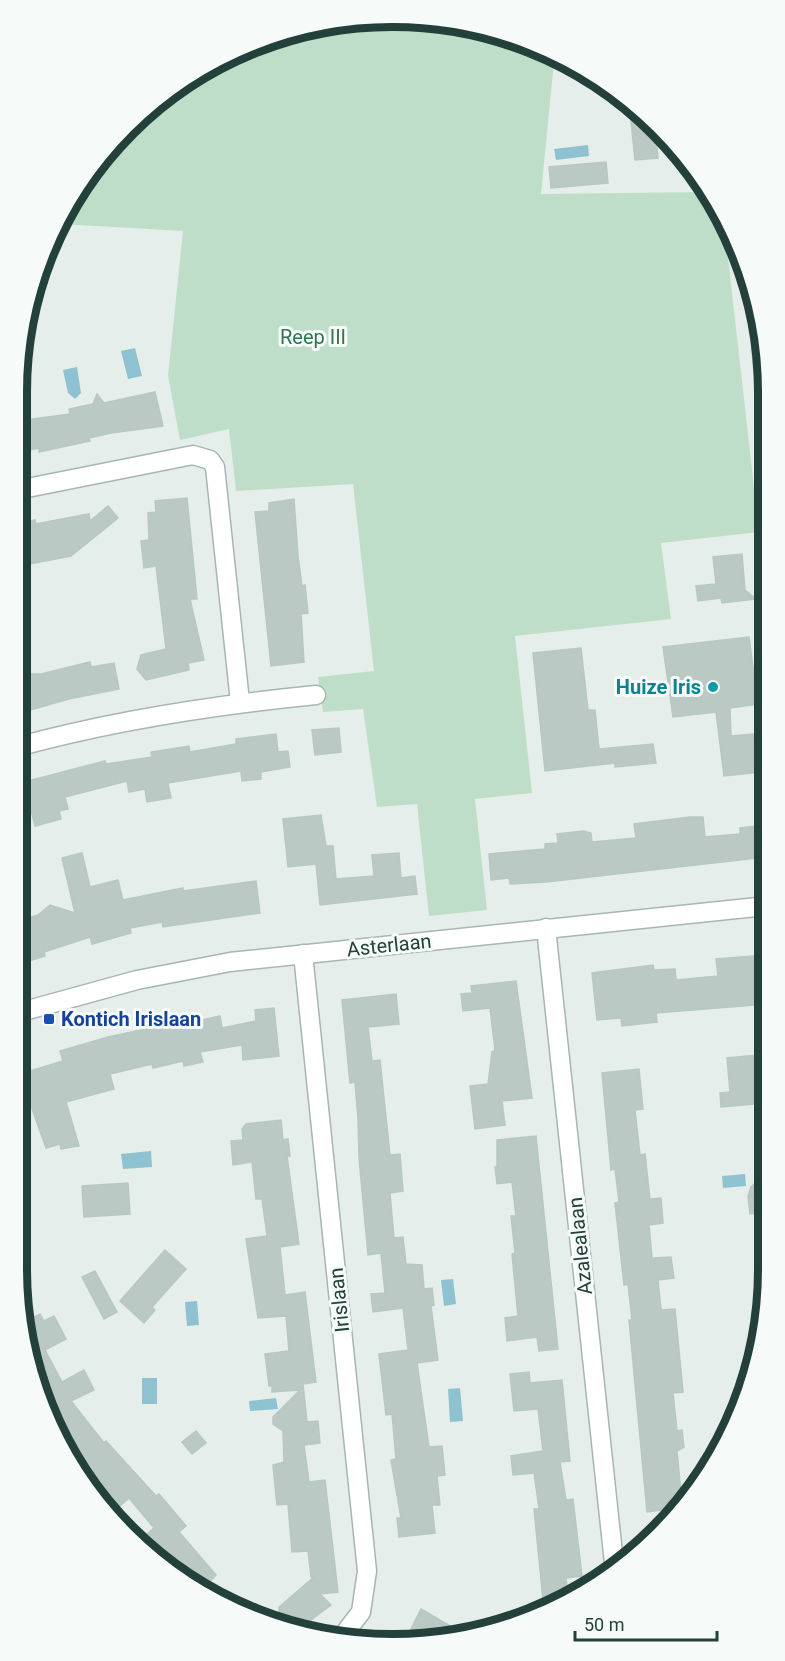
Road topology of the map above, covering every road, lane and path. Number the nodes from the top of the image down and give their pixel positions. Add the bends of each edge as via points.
1 (27, 488) edge
2 (316, 695) dead end
3 (240, 702) junction
4 (27, 744) edge
5 (758, 907) edge
6 (546, 928) junction
7 (303, 954) junction
8 (27, 1010) edge
9 (614, 1559) edge
10 (346, 1631) edge

1 - 3 street via 193,455 210,460 215,467
2 - 3 street
3 - 4 street via 139,719
5 - 6 street, Asterlaan
6 - 7 street, Asterlaan
6 - 9 street, Azalealaan
7 - 8 street, Asterlaan via 182,970
7 - 10 street, Irislaan via 367,1571 361,1612

